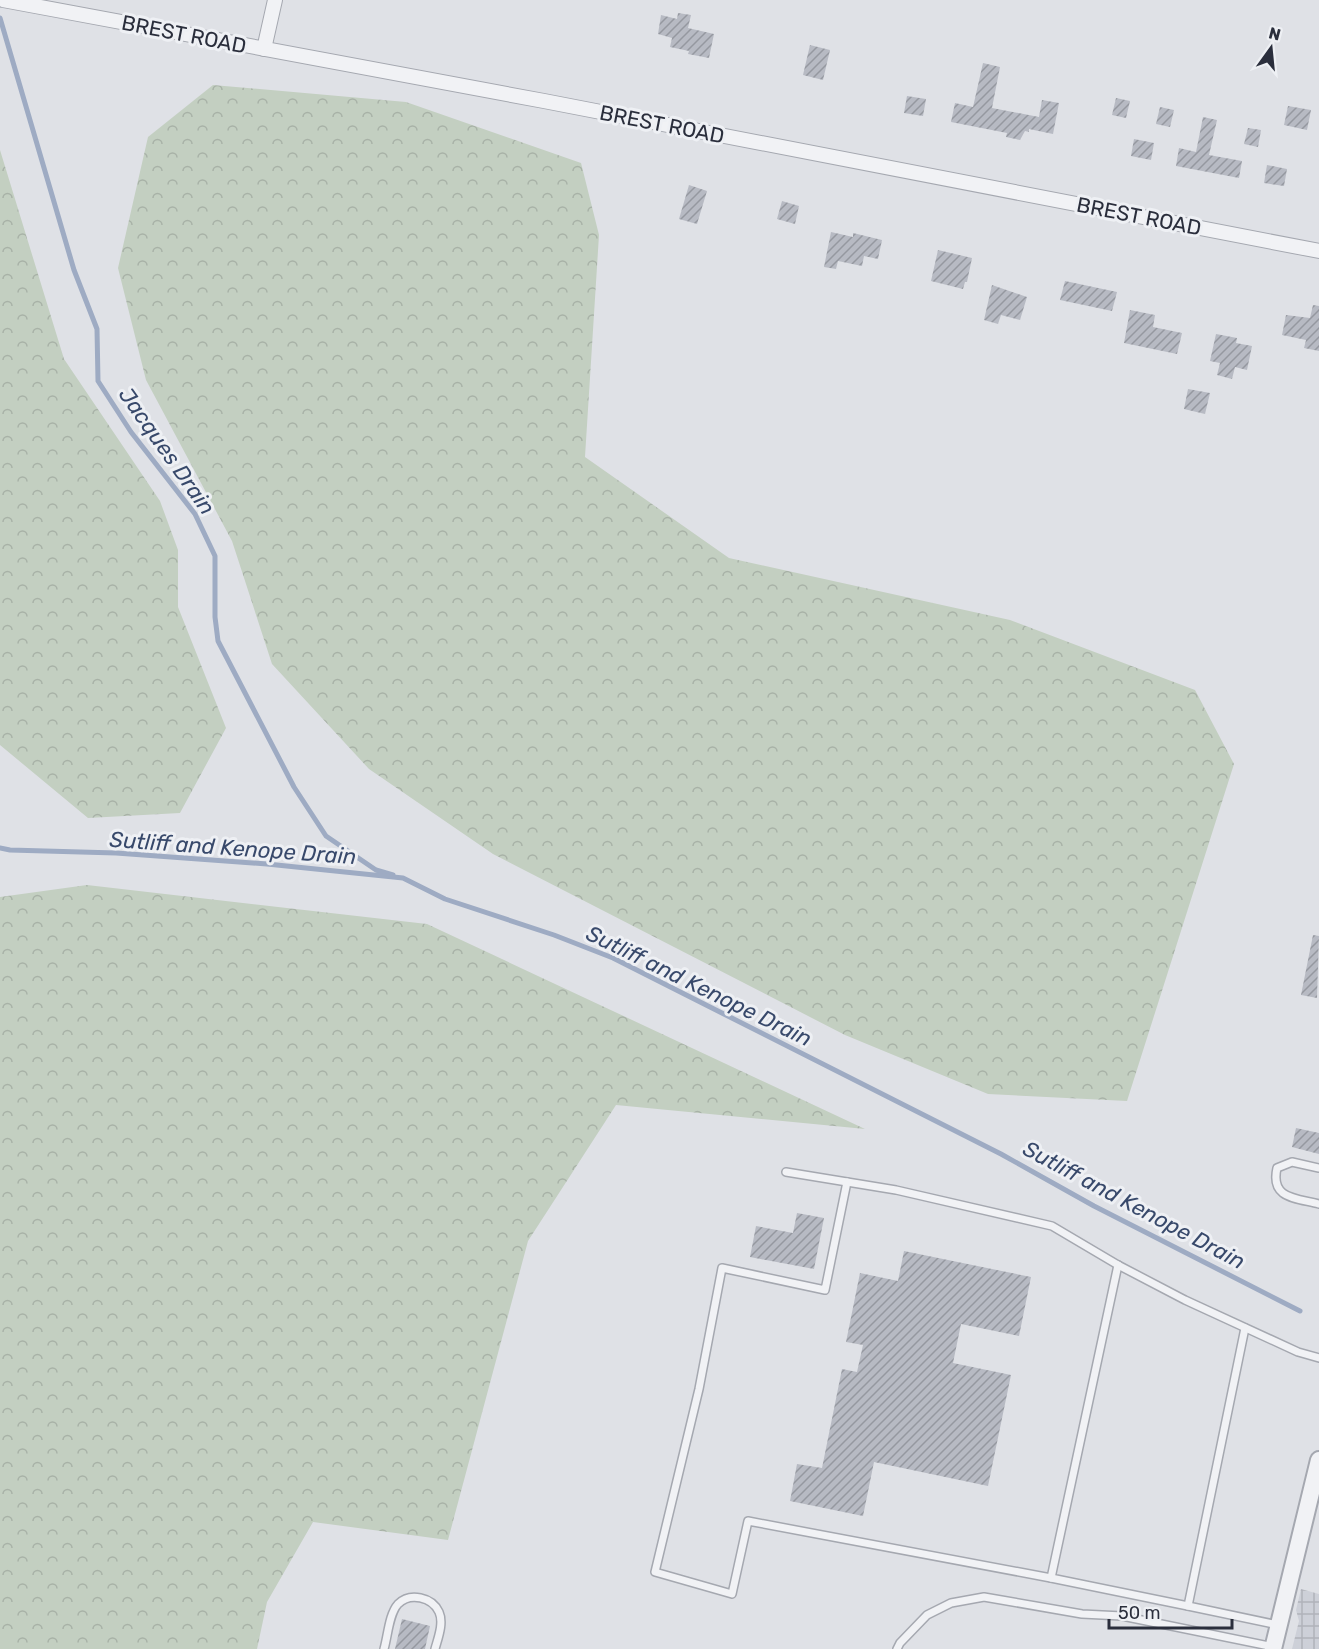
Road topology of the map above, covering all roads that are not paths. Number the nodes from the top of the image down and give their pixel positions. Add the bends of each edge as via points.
1 (3, 0) edge
2 (275, 0) edge
3 (264, 49) junction
4 (1319, 251) edge
5 (1319, 1168) edge
6 (786, 1172) dead end
7 (847, 1182) junction
8 (1319, 1204) edge
9 (1118, 1265) junction
10 (1245, 1328) junction
11 (1319, 1358) edge
12 (1319, 1460) edge
13 (1051, 1578) junction
14 (1188, 1606) junction
15 (1279, 1625) junction
16 (1274, 1648) edge
17 (384, 1649) edge
18 (435, 1649) edge
19 (897, 1649) edge

1 - 3 street, BREST ROAD
2 - 3 street
3 - 4 street, BREST ROAD
5 - 8 lane via 1292,1162 1277,1168 1275,1179 1285,1196
6 - 7 lane
7 - 9 lane via 1052,1226
7 - 13 lane via 825,1290 722,1268 699,1389 655,1572 732,1594 748,1521
9 - 10 lane
9 - 13 lane
10 - 11 lane
10 - 14 lane
12 - 15 street
13 - 14 lane
14 - 15 lane
15 - 16 street
16 - 19 lane via 1122,1616 1082,1614 984,1597 951,1603 927,1615
17 - 18 lane via 393,1611 410,1598 427,1600 439,1612 441,1624

